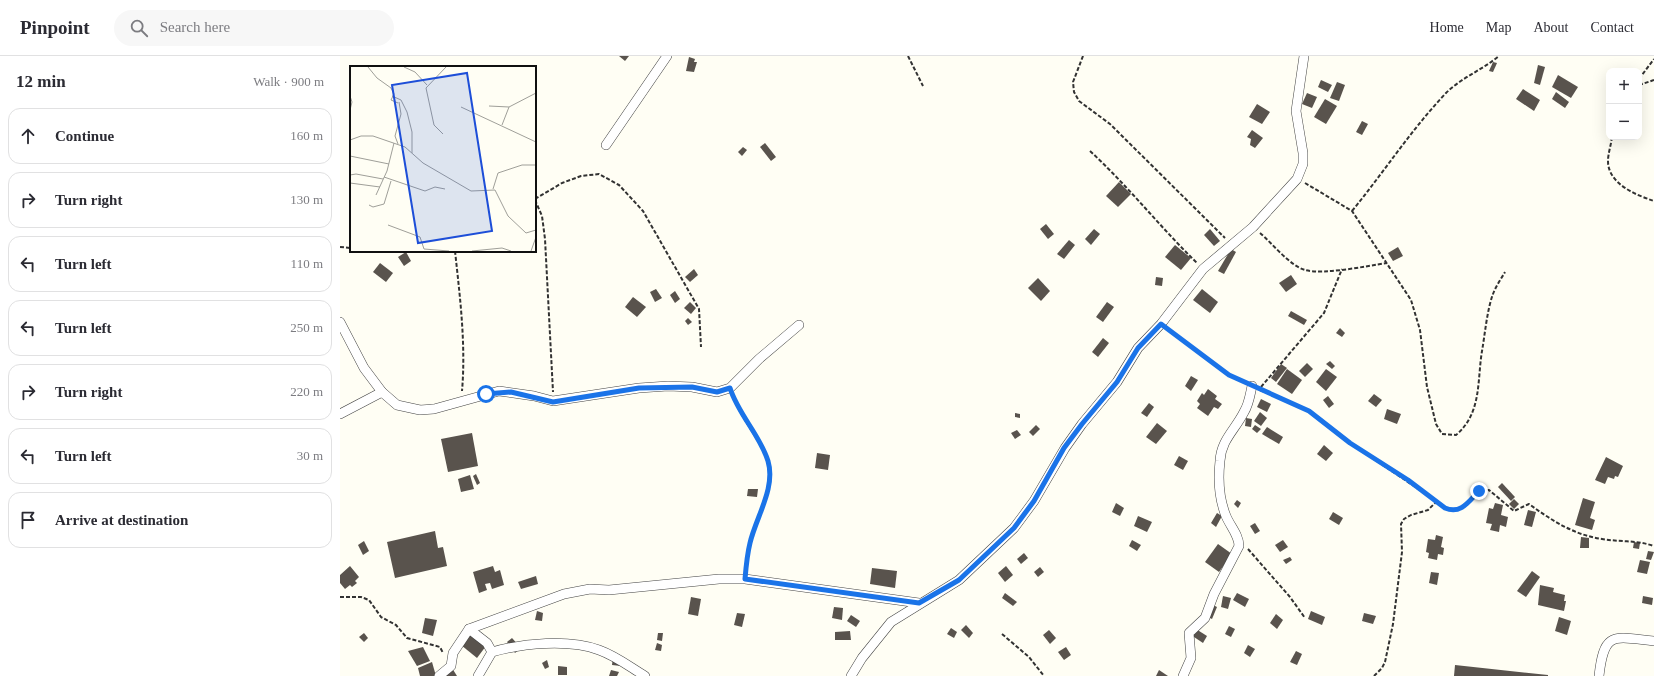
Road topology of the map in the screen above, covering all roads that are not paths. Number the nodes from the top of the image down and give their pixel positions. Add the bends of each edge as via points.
1 (667, 56) edge
2 (1304, 56) edge
3 (606, 145) dead end
4 (340, 322) edge
5 (799, 325) dead end
6 (1256, 388) road end
7 (382, 392) junction
8 (340, 414) edge
9 (919, 603) junction
10 (469, 629) junction
11 (1654, 641) edge
12 (492, 652) junction
13 (439, 676) edge
14 (478, 676) edge
15 (645, 676) edge
16 (851, 676) edge
17 (1183, 676) edge
18 (1600, 676) edge

1 - 3 street
2 - 9 street via 1296,111 1304,153 1297,179 1253,227 1203,269 1161,324 1138,348 1117,382 1064,448 1034,501 1014,528 959,580
4 - 7 street via 364,368
5 - 7 street via 730,388 717,392 692,387 639,388 553,402 534,396 500,391 434,409 420,410 397,405
6 - 17 street via 1245,411 1227,436 1220,461 1221,498 1226,515 1239,540 1239,546 1214,594 1205,618 1189,633 1190,658
7 - 8 street
9 - 10 street via 745,579 719,579 577,591
9 - 16 street via 890,622
10 - 12 street via 488,643
10 - 13 street via 453,653 451,666
11 - 18 street via 1617,637 1612,640 1602,654
12 - 14 street
12 - 15 street via 524,645 585,645 612,655

